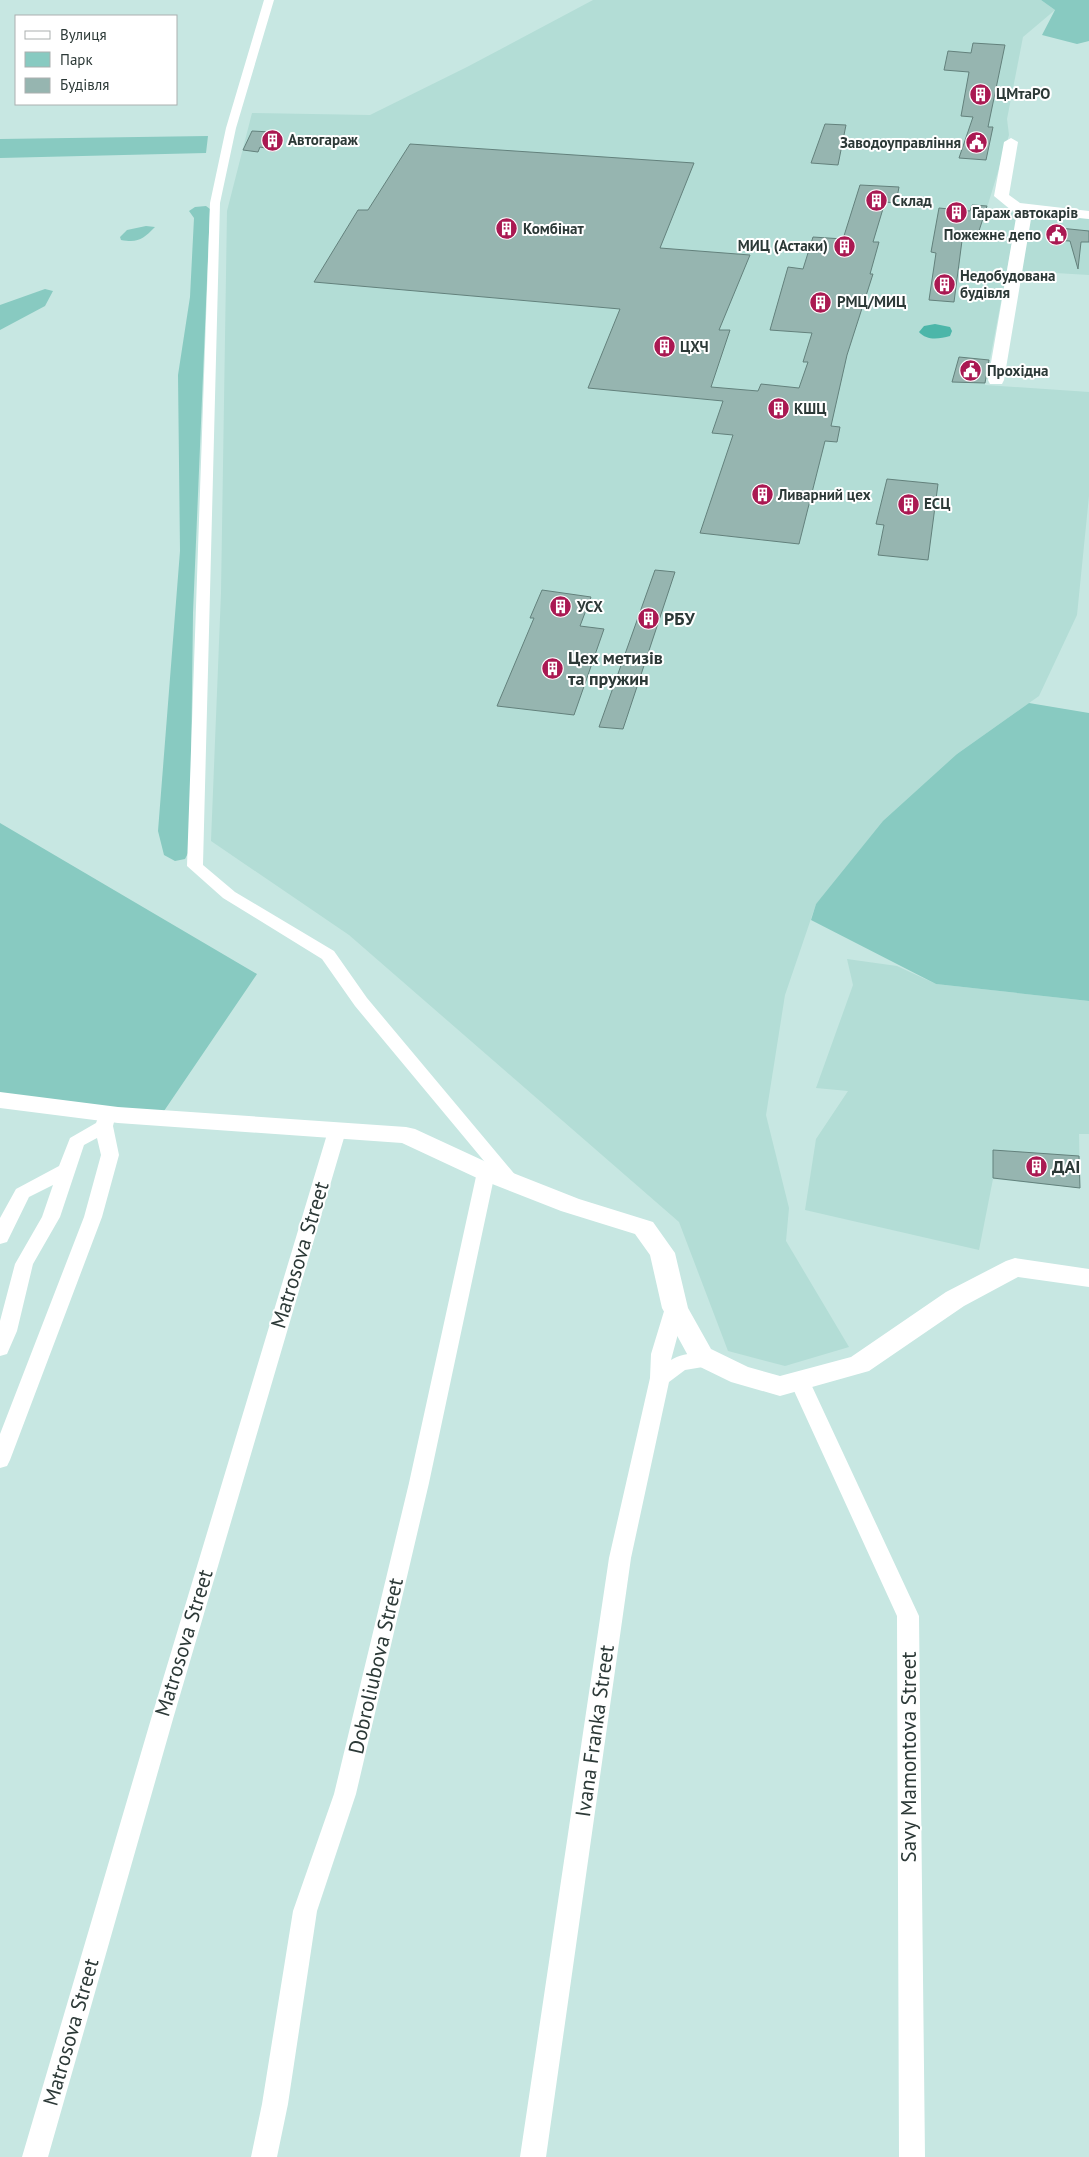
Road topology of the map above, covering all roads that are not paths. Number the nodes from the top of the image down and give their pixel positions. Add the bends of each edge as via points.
1 (269, 0) edge
2 (1011, 142) dead end
3 (1025, 209) junction
4 (1089, 215) edge
5 (996, 380) dead end
6 (0, 1100) edge
7 (106, 1120) junction
8 (337, 1131) junction
9 (68, 1168) junction
10 (486, 1172) junction
11 (513, 1183) junction
12 (0, 1237) edge
13 (1089, 1278) edge
14 (675, 1308) junction
15 (0, 1349) edge
16 (708, 1360) junction
17 (660, 1378) junction
18 (800, 1382) junction
19 (1, 1454) edge
20 (34, 2157) edge
21 (264, 2157) edge
22 (532, 2157) edge
23 (912, 2157) edge

1 - 11 street via 231,128 215,203 195,866 229,895 328,955 361,1002
2 - 3 street via 1001,196 1016,207
3 - 4 street
3 - 5 street
6 - 7 street
7 - 8 street
7 - 9 street via 76,1142
7 - 19 street via 110,1155 93,1217
8 - 10 street via 406,1135
8 - 20 street, Matrosova Street
9 - 12 street via 22,1193
9 - 15 street via 51,1217 24,1264
10 - 11 street
10 - 21 street, Dobroliubova Street via 419,1483 345,1794 305,1911
11 - 14 street via 644,1228 662,1253
13 - 18 street via 1015,1267 955,1299 860,1364
14 - 16 street via 701,1356
14 - 17 street, Ivana Franka Street via 661,1354
16 - 17 street via 680,1363
16 - 18 street via 740,1375 780,1386
17 - 22 street, Ivana Franka Street via 620,1558
18 - 23 street, Savy Mamontova Street via 908,1616

